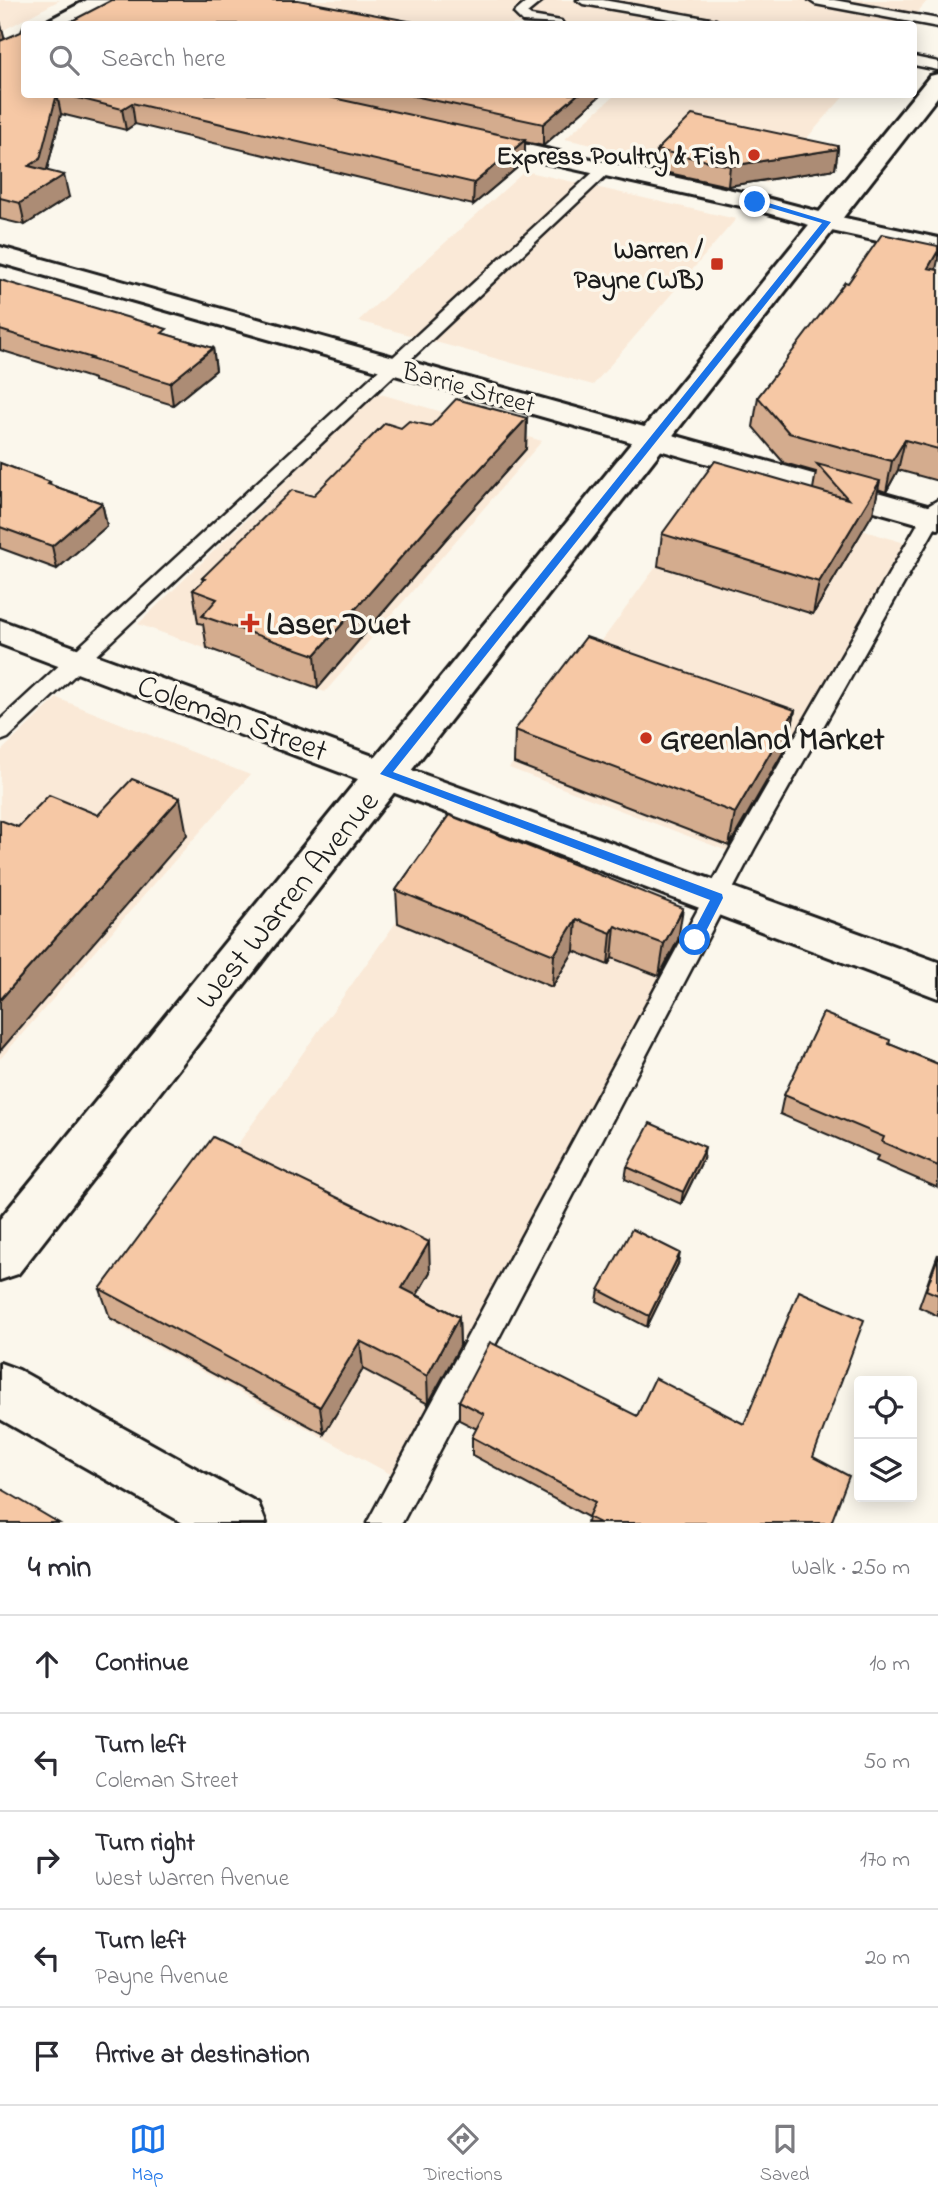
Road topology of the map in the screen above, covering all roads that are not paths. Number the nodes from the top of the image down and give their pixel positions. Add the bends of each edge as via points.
1 (102, 0) edge
2 (537, 0) edge
3 (583, 0) edge
4 (815, 0) edge
5 (62, 21) edge
6 (539, 21) edge
7 (699, 21) edge
8 (938, 23) edge
9 (917, 62) edge
10 (938, 66) edge
11 (938, 81) edge
12 (451, 135) edge
13 (605, 169) junction
14 (827, 222) junction
15 (938, 246) edge
16 (0, 255) edge
17 (393, 366) junction
18 (652, 440) junction
19 (936, 514) edge
20 (0, 631) edge
21 (78, 660) junction
22 (0, 733) edge
23 (386, 774) junction
24 (717, 898) junction
25 (938, 980) edge
26 (0, 1256) edge
27 (0, 1389) edge
28 (238, 1523) edge
29 (384, 1523) edge

1 - 5 street
2 - 6 lane via 520,13
3 - 7 lane
4 - 8 lane
9 - 10 lane
11 - 14 street, West Warren Avenue
12 - 13 street
13 - 14 street
13 - 17 lane
14 - 15 street
14 - 18 street, West Warren Avenue
16 - 17 street, Barrie Street
17 - 18 street, Barrie Street
17 - 21 lane
18 - 19 street, Barrie Street
18 - 23 street, West Warren Avenue
19 - 24 lane
20 - 21 street, Coleman Street
21 - 22 lane
21 - 23 street, Coleman Street
23 - 24 street, Coleman Street
23 - 26 street, West Warren Avenue
24 - 25 street, Coleman Street
24 - 29 lane
27 - 28 street

